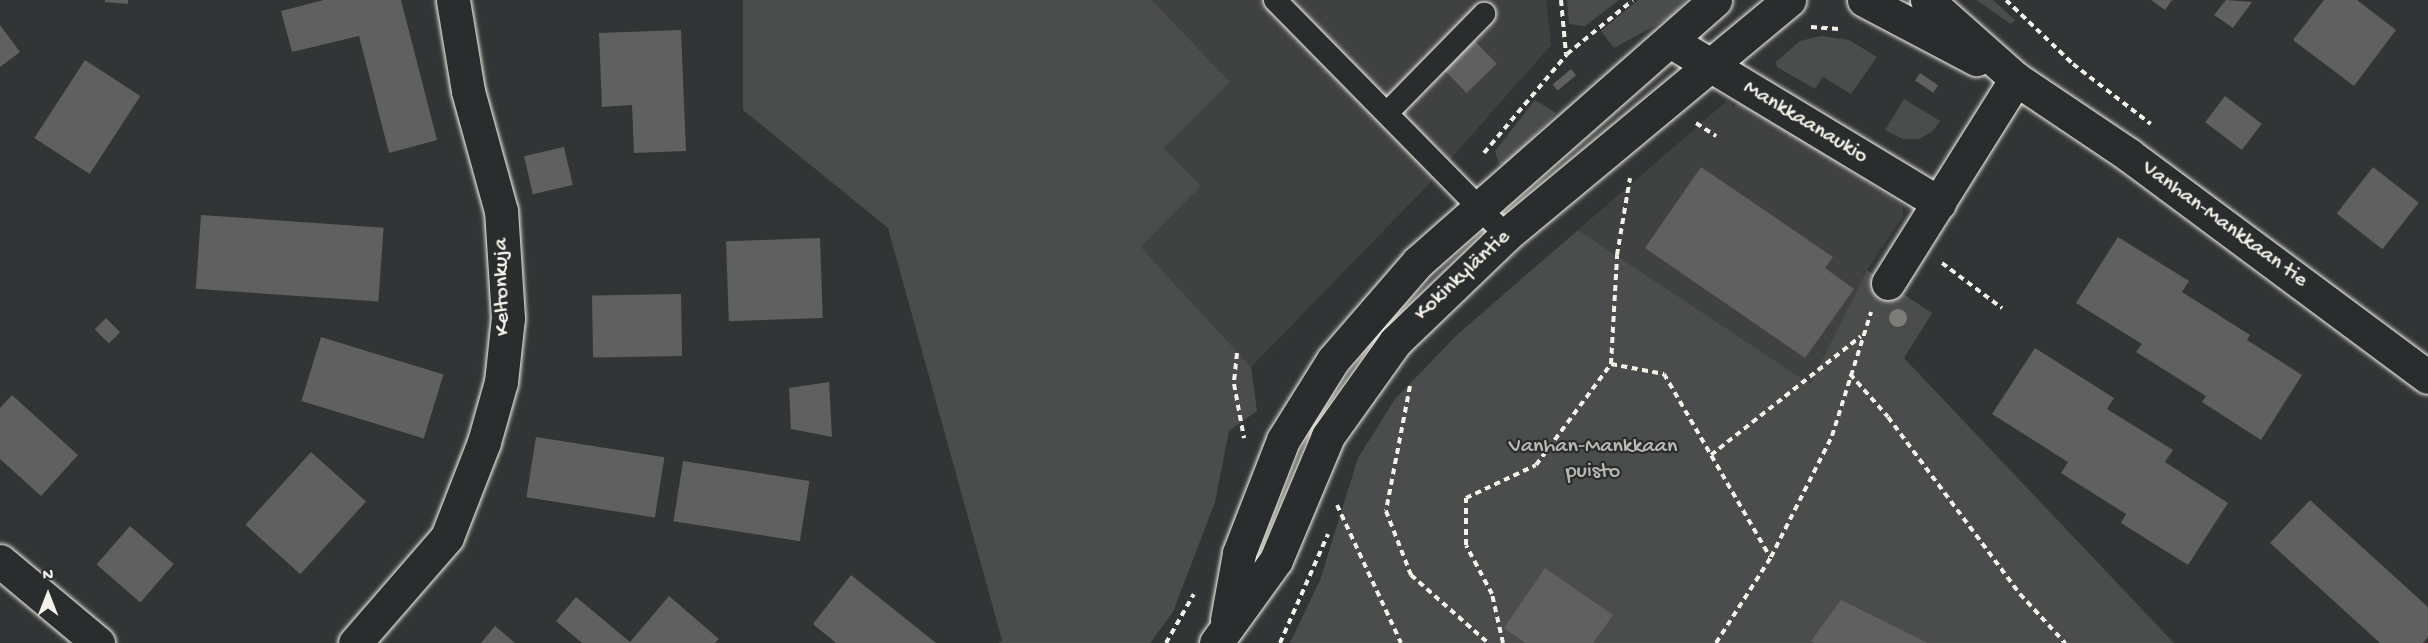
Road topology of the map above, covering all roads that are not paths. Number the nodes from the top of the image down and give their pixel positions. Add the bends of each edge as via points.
1 (453, 0) edge
2 (1275, 0) edge
3 (1715, 0) edge
4 (1789, 0) edge
5 (1864, 0) edge
6 (1927, 0) edge
7 (1484, 14) dead end
8 (1672, 42) junction
9 (1710, 65) junction
10 (2016, 79) junction
11 (1387, 113) junction
12 (1940, 202) junction
13 (1479, 207) junction
14 (1506, 235) junction
15 (1888, 283) road end
16 (2428, 377) edge
17 (0, 561) edge
18 (1221, 634) edge
19 (98, 643) edge
20 (355, 643) edge

1 - 20 main road, Keltonkuja via 468,91 501,211 508,318 501,382 484,442 447,537
2 - 11 lane
3 - 8 main road, Kokinkyläntie
4 - 9 main road, Kokinkyläntie
5 - 10 main road, Vanhan-Mankkaan tie
6 - 10 main road, Vanhan-Mankkaan tie
7 - 11 lane
8 - 9 main road, Mankkaanaukio
8 - 13 main road, Kokinkyläntie
9 - 12 main road, Mankkaanaukio
9 - 14 main road, Kokinkyläntie
10 - 12 main road
10 - 16 main road, Vanhan-Mankkaan tie via 2129,154
11 - 13 lane
12 - 15 main road
13 - 14 lane
13 - 18 main road, Kokinkyläntie via 1418,262 1374,310 1333,360 1283,440 1239,552
14 - 18 main road, Kokinkyläntie via 1395,342 1352,398 1328,436 1276,561
17 - 19 main road

